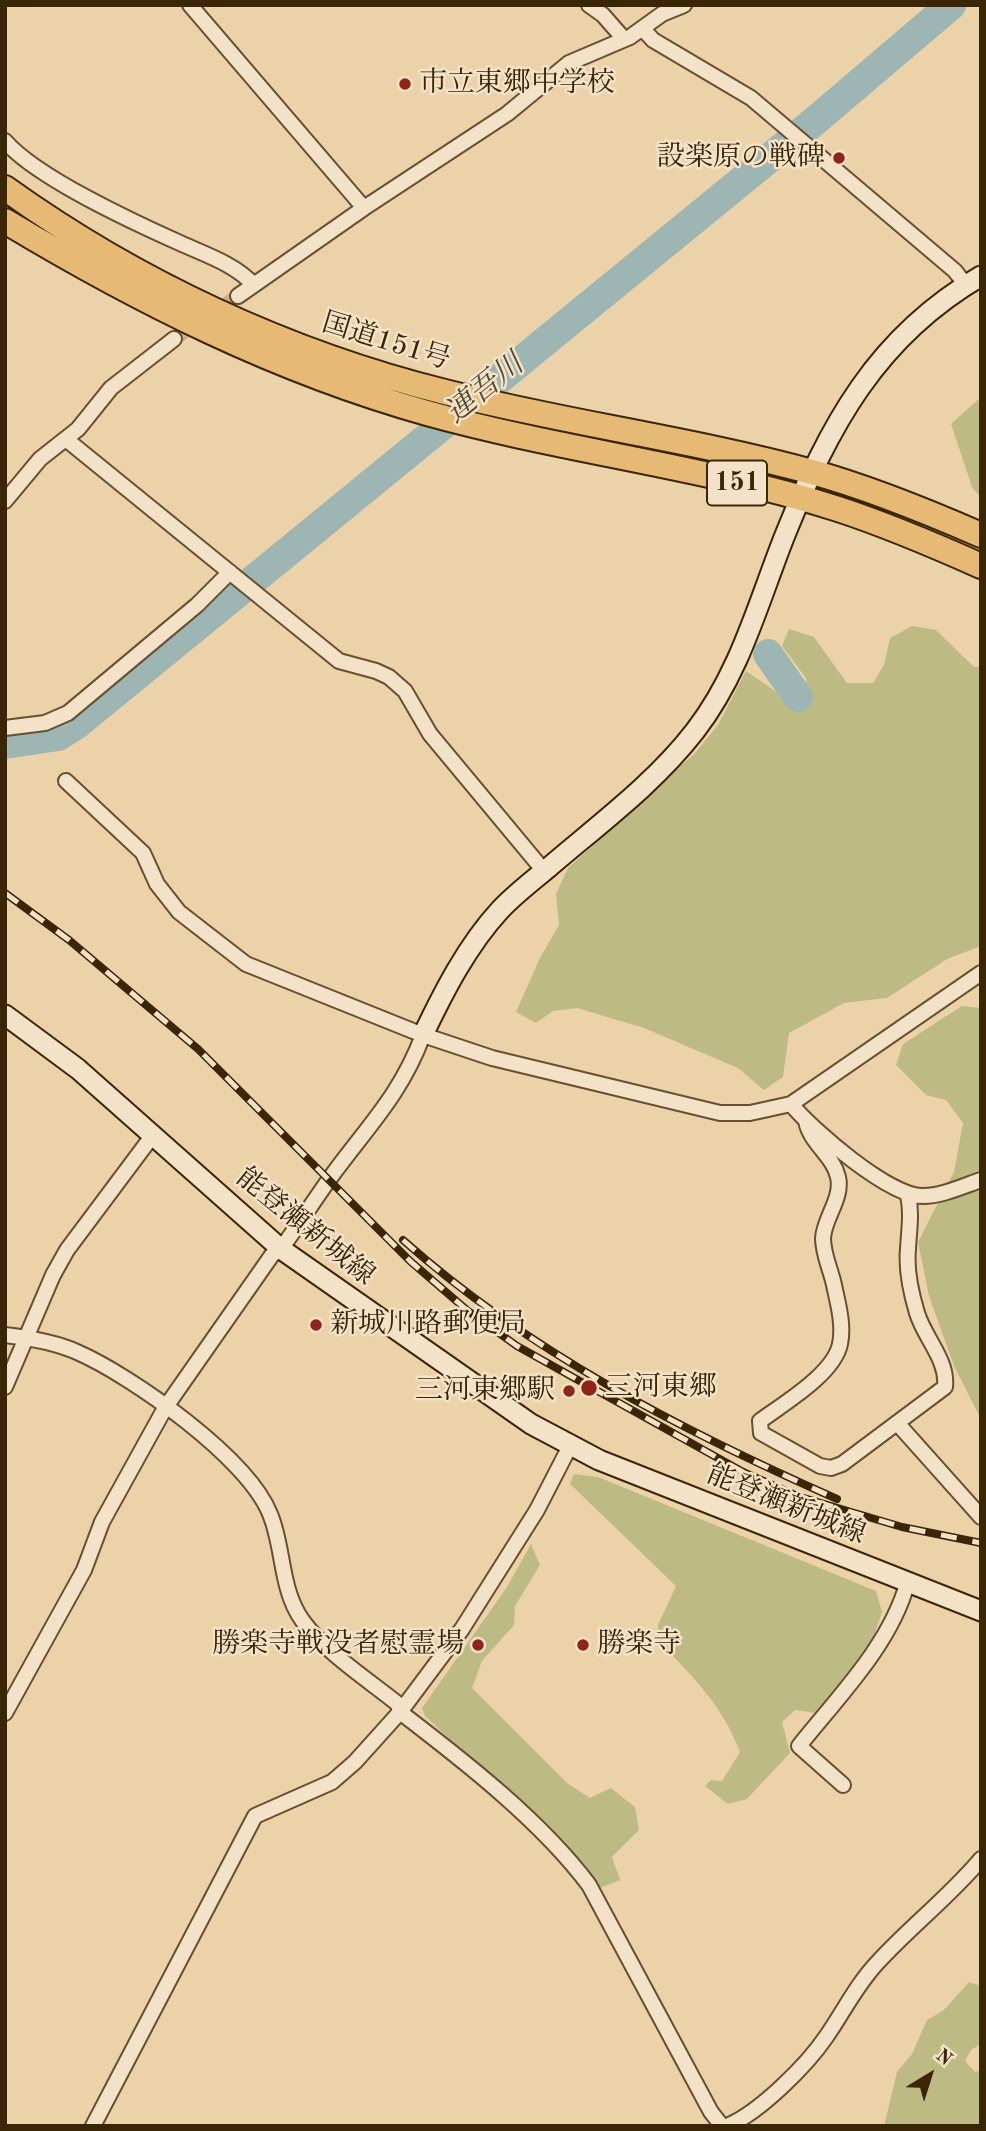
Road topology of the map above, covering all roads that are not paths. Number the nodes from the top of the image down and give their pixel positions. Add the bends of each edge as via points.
1 (190, 5) edge
2 (589, 5) edge
3 (684, 5) edge
4 (643, 29) junction
5 (624, 39) junction
6 (5, 141) edge
7 (5, 188) edge
8 (364, 208) junction
9 (5, 221) edge
10 (973, 280) edge
11 (254, 285) junction
12 (238, 296) tunnel mouth
13 (174, 339) tunnel mouth
14 (66, 440) junction
15 (813, 472) junction
16 (802, 499) junction
17 (5, 501) edge
18 (981, 534) edge
19 (981, 566) edge
20 (233, 574) junction
21 (5, 727) edge
22 (66, 781) dead end
23 (544, 871) junction
24 (981, 973) edge
25 (5, 1015) edge
26 (423, 1035) junction
27 (791, 1104) junction
28 (806, 1121) junction
29 (153, 1135) junction
30 (981, 1180) edge
31 (908, 1195) junction
32 (281, 1249) junction
33 (5, 1335) edge
34 (27, 1338) junction
35 (5, 1387) edge
36 (165, 1408) junction
37 (898, 1424) junction
38 (570, 1446) junction
39 (981, 1517) edge
40 (907, 1584) junction
41 (981, 1611) edge
42 (400, 1712) junction
43 (5, 1713) edge
44 (843, 1785) dead end
45 (981, 1859) edge
46 (93, 2126) edge
47 (724, 2126) edge

1 - 8 street
2 - 5 street
3 - 4 street
4 - 5 street
4 - 10 street via 653,40 751,98 955,271
5 - 8 street via 569,63 507,114
6 - 11 street via 23,158 66,184 133,222 238,270
7 - 15 highway, 国道151号 / 151 via 100,251 290,342 444,392
8 - 11 street
9 - 16 highway, 国道151号 / 151 via 90,271 283,364 485,428
10 - 15 main road via 940,301 883,355 842,412
11 - 12 street
13 - 14 street via 111,388
14 - 17 street via 40,459
14 - 20 street
15 - 16 main road
15 - 18 highway, 国道151号 / 151
16 - 19 highway, 国道151号 / 151 via 919,539
16 - 23 main road via 734,668 695,731 653,777
20 - 21 street via 68,713 45,723
20 - 23 street via 339,661 376,671 405,691 430,734
22 - 26 street via 144,853 157,884 179,912 246,964
23 - 26 main road via 501,909 471,947
24 - 27 street
25 - 29 main road, 能登瀬新城線 via 78,1069
26 - 27 street via 568,1078 720,1112 750,1113
26 - 32 street via 393,1099
27 - 28 street
28 - 31 street via 884,1184
28 - 37 street via 839,1178 823,1240 841,1324 840,1344 825,1369 760,1421 759,1427 761,1433 799,1456 831,1468
29 - 32 main road, 能登瀬新城線
29 - 34 street via 67,1250
30 - 31 street via 941,1194
31 - 37 street via 912,1211 908,1251 917,1314 946,1377 945,1387
32 - 36 street via 272,1255
32 - 38 main road, 能登瀬新城線 via 530,1424
33 - 34 street
34 - 35 street
34 - 36 street via 77,1352
36 - 42 street via 244,1471 271,1514 281,1566 302,1620 398,1704
36 - 43 street via 102,1522 84,1570
37 - 39 street
38 - 40 main road, 能登瀬新城線
38 - 42 street via 537,1510 462,1629
40 - 41 main road, 能登瀬新城線
40 - 44 street via 902,1603 879,1642 799,1746
42 - 46 street via 332,1782 255,1816
42 - 47 street via 568,1858 589,1885 711,2112
45 - 47 street via 879,1961 805,2061 776,2091

